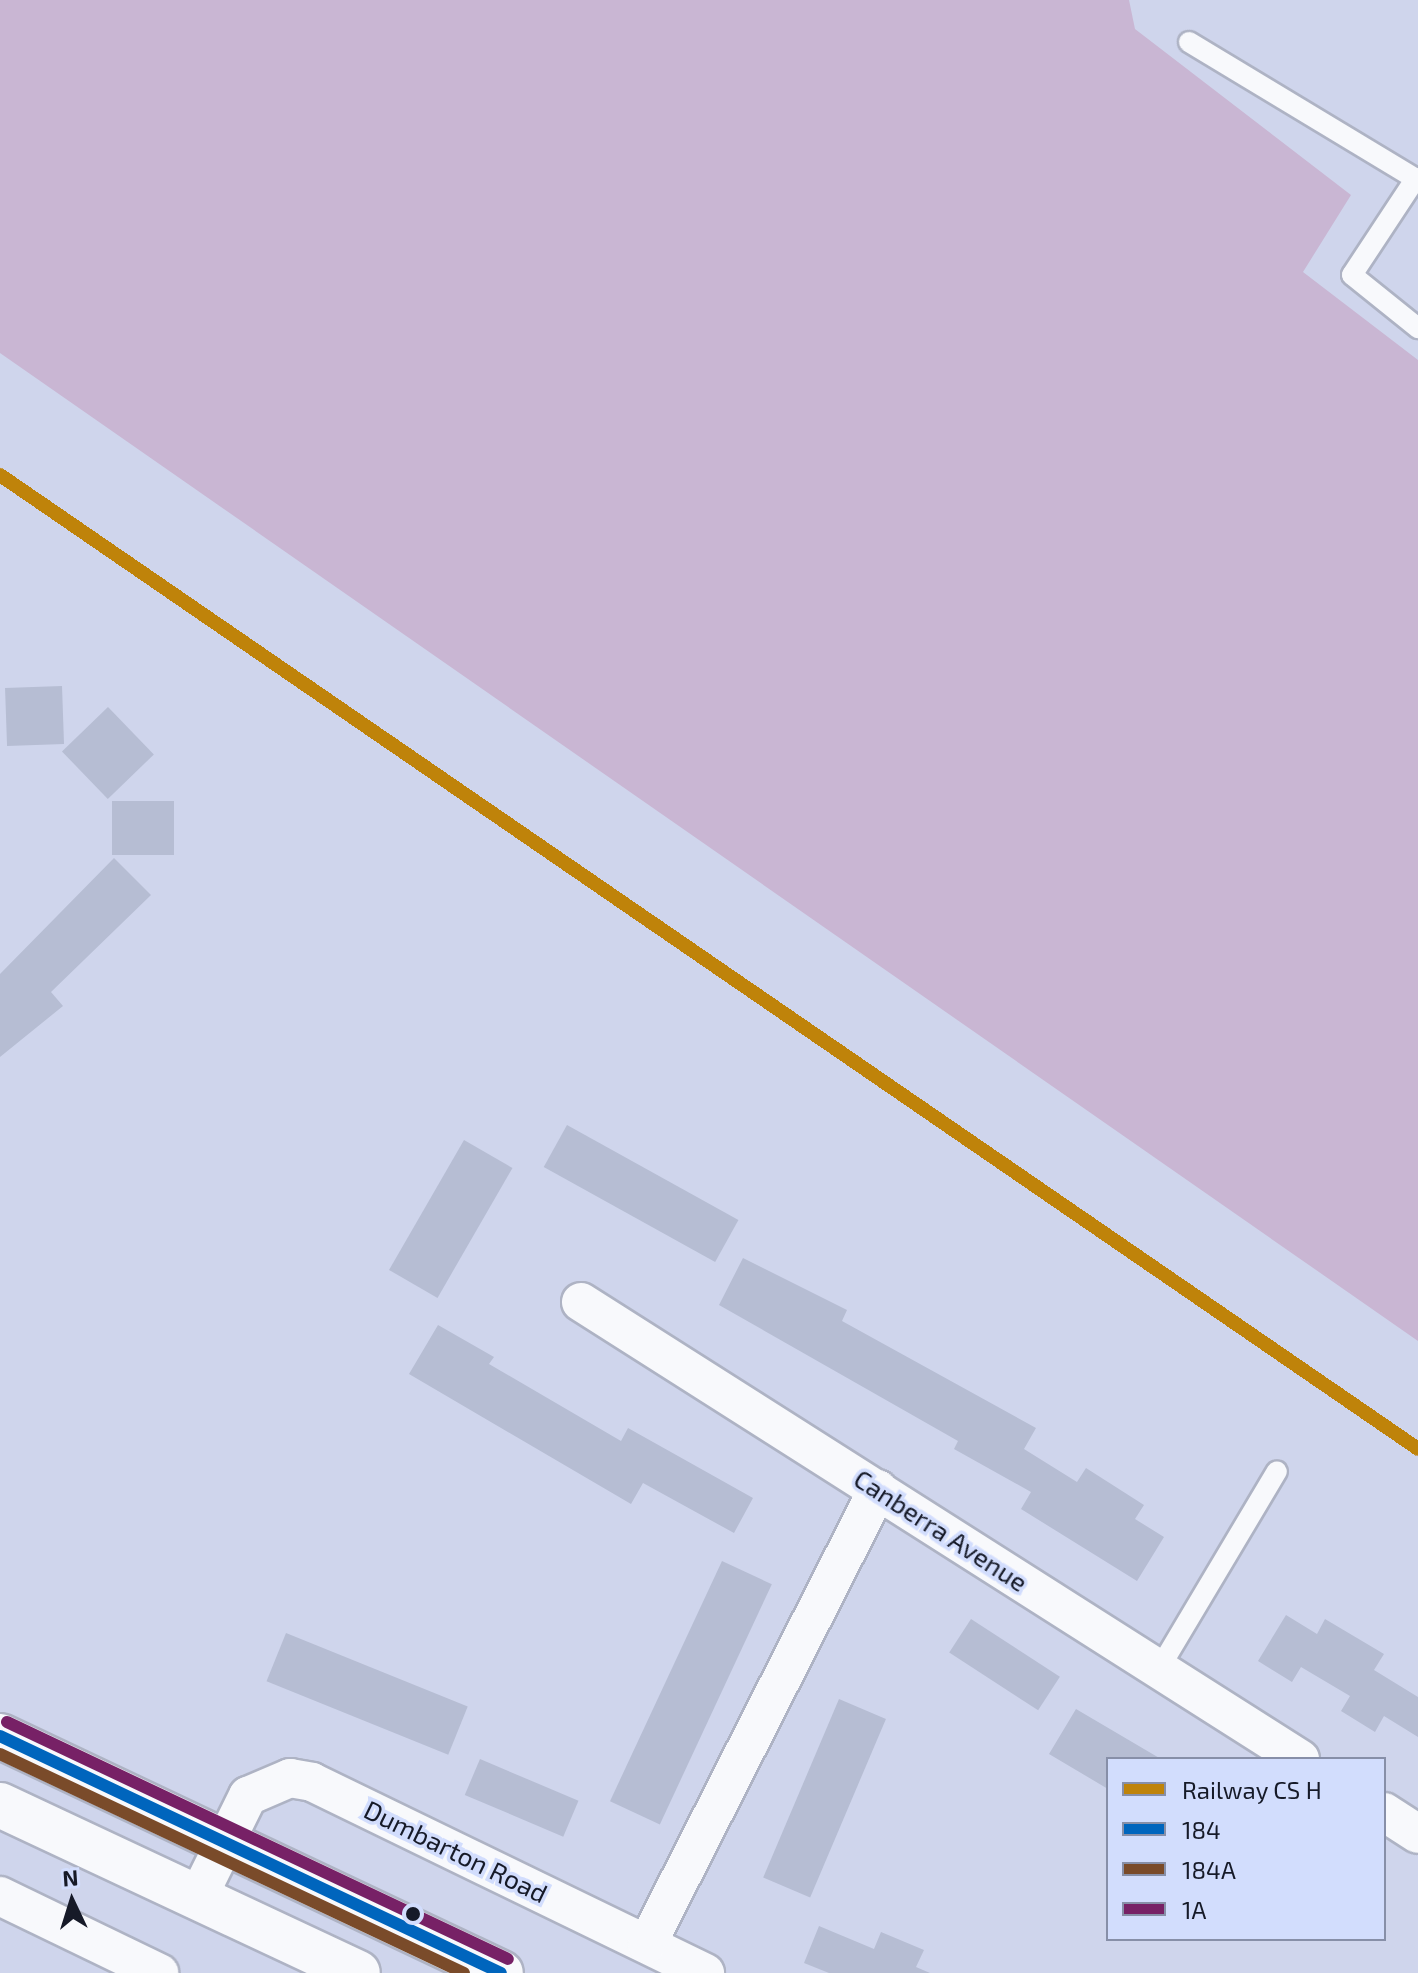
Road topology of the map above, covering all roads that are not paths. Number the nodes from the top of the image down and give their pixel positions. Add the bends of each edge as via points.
1 (1189, 42) dead end
2 (1417, 179) edge
3 (1418, 328) edge
4 (581, 1302) dead end
5 (1277, 1471) dead end
6 (878, 1489) junction
7 (1159, 1669) junction
8 (0, 1736) edge
9 (1297, 1757) edge
10 (0, 1805) edge
11 (1386, 1813) edge
12 (1418, 1834) edge
13 (226, 1838) junction
14 (0, 1896) edge
15 (198, 1897) junction
16 (647, 1944) junction
17 (159, 1973) edge
18 (358, 1973) edge
19 (501, 1973) edge
20 (705, 1973) edge

1 - 2 lane
2 - 3 lane via 1352,275
4 - 6 street, Canberra Avenue
5 - 7 lane
6 - 7 street, Canberra Avenue
6 - 16 street
7 - 9 street, Canberra Avenue
8 - 13 main road
10 - 15 main road
11 - 12 street
13 - 15 street, Dumbarton Road
13 - 16 street, Dumbarton Road via 248,1796 265,1782 312,1782
13 - 19 main road
14 - 17 street
15 - 18 main road
16 - 20 street, Dumbarton Road

